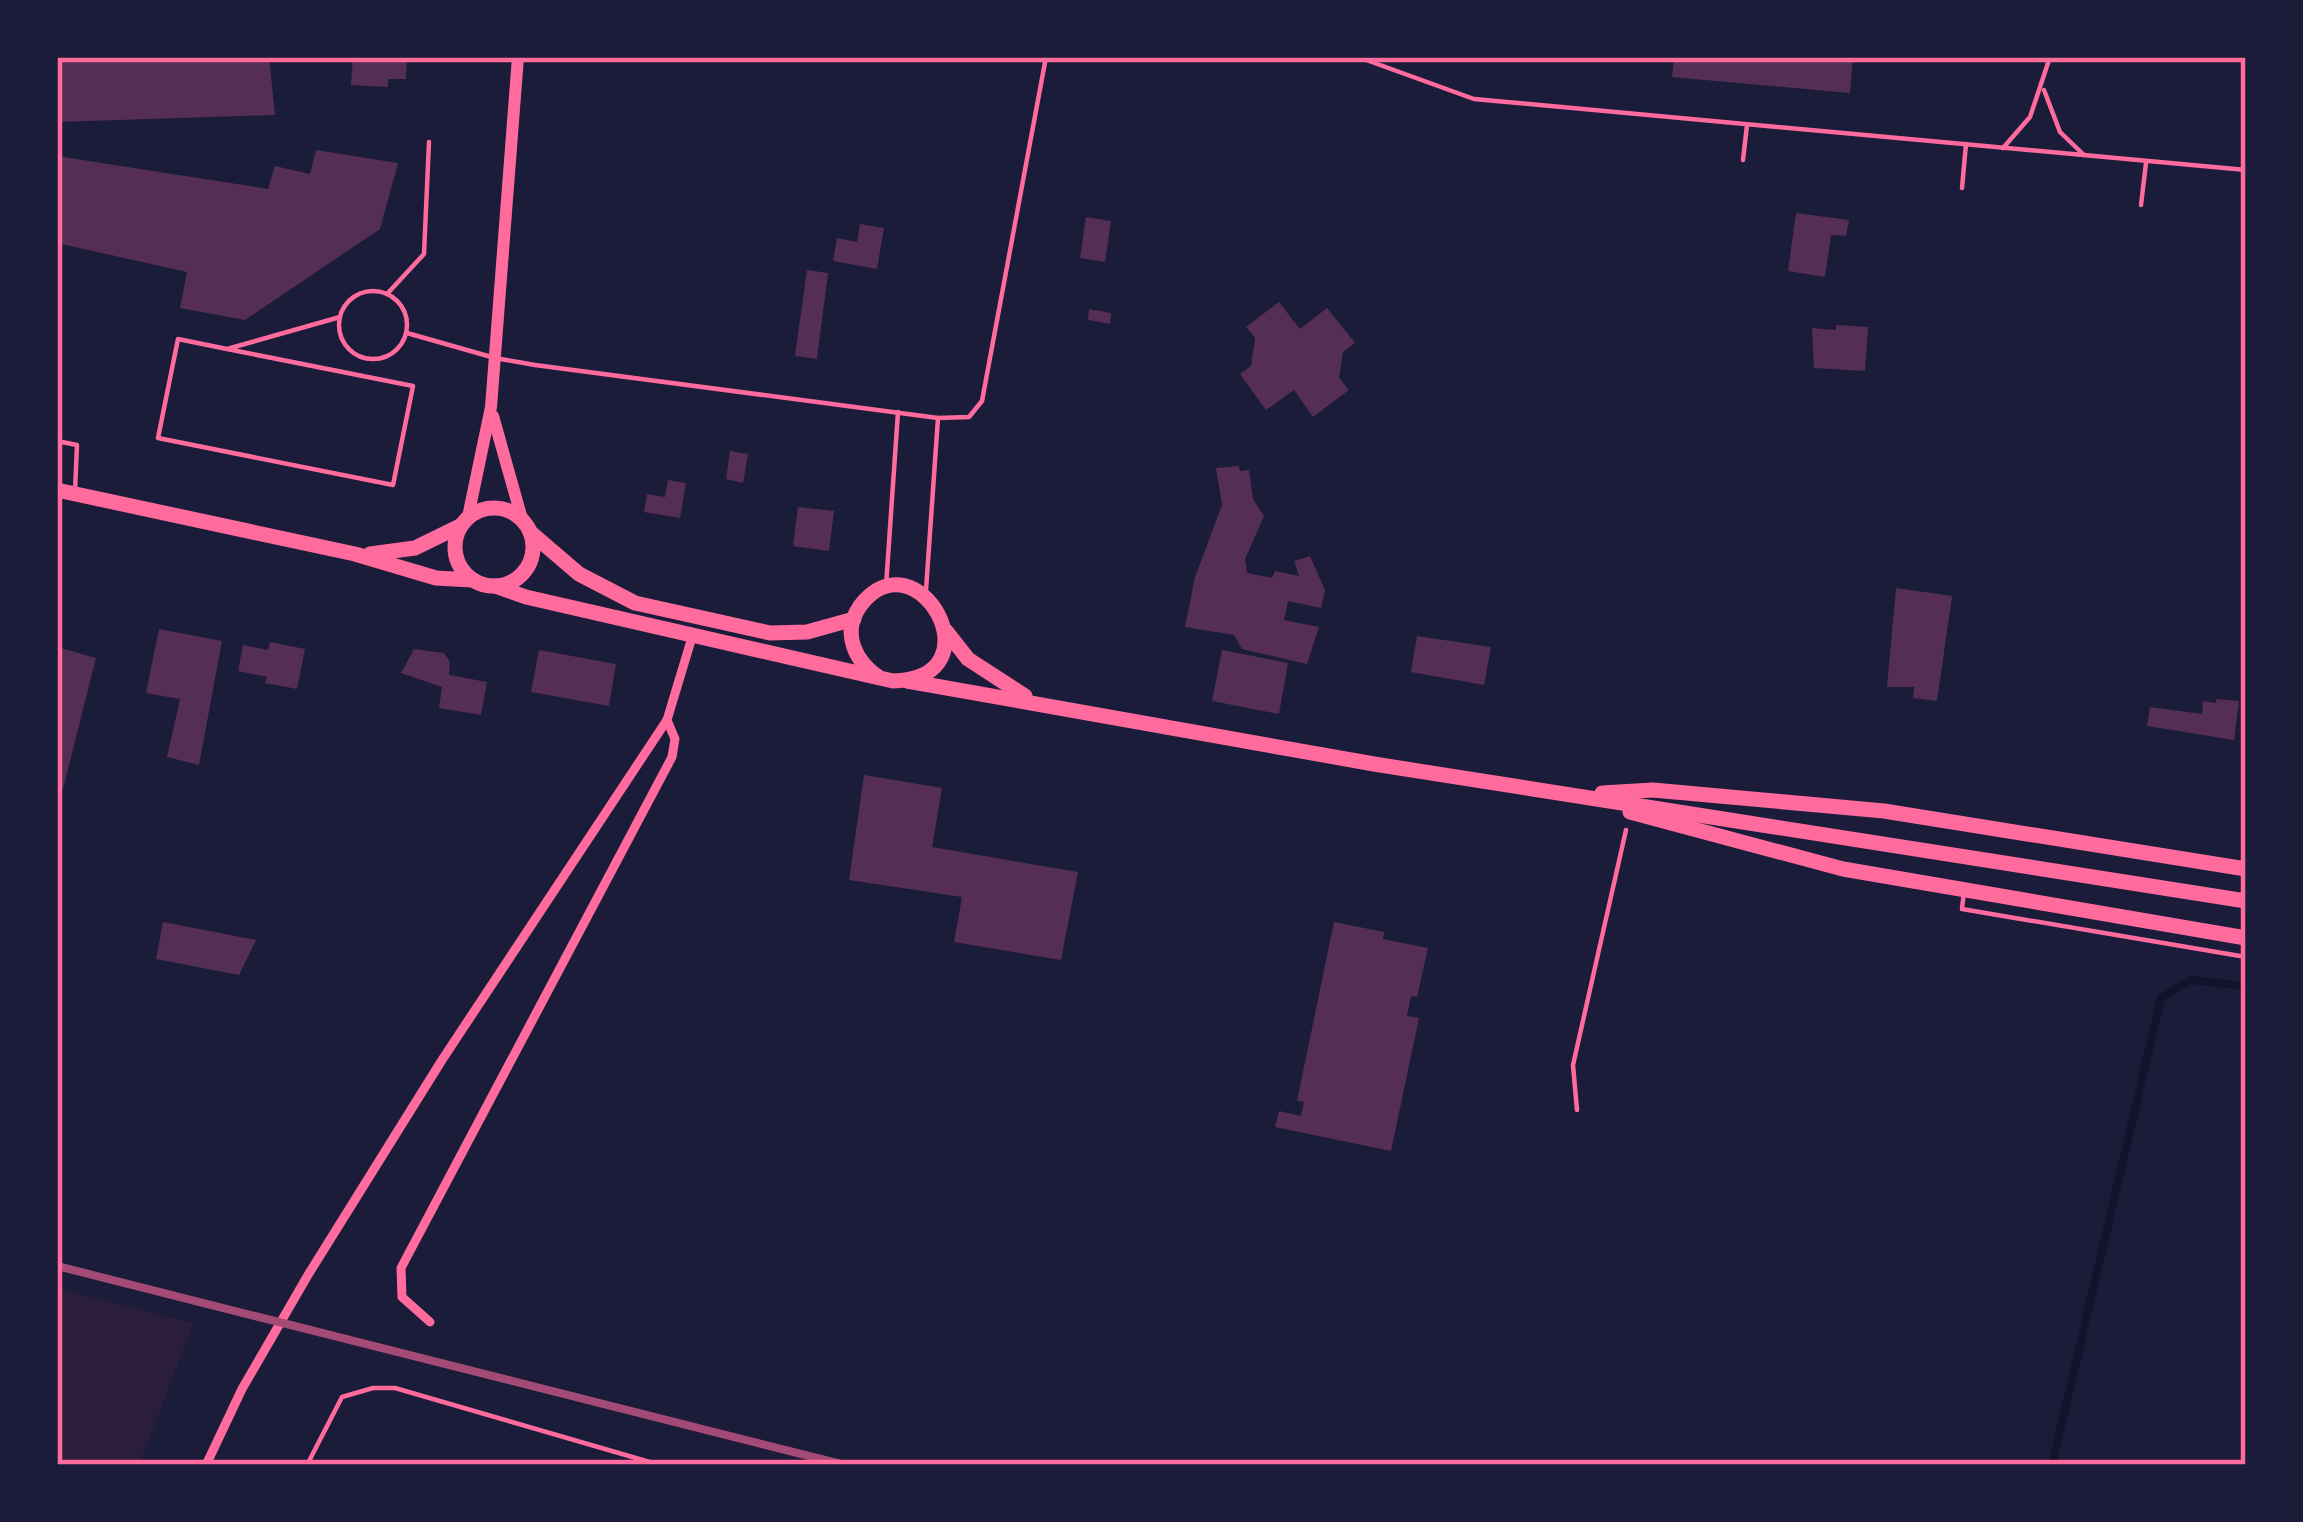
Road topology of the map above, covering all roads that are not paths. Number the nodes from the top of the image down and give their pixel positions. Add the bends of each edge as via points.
1 (518, 57) edge
2 (1046, 57) edge
3 (1358, 57) edge
4 (2050, 57) edge
5 (2043, 86) junction
6 (1747, 125) junction
7 (429, 142) dead end
8 (1966, 144) junction
9 (2003, 148) junction
10 (2084, 155) junction
11 (1743, 160) dead end
12 (2146, 160) junction
13 (2246, 169) edge
14 (1962, 188) dead end
15 (2141, 205) dead end
16 (387, 294) junction
17 (340, 317) junction
18 (407, 333) junction
19 (227, 349) junction
20 (495, 358) junction
21 (490, 407) junction
22 (898, 412) junction
23 (938, 418) junction
24 (57, 441) edge
25 (57, 490) edge
26 (75, 493) junction
27 (464, 521) junction
28 (526, 525) junction
29 (355, 554) junction
30 (472, 580) junction
31 (495, 586) junction
32 (886, 588) junction
33 (926, 596) junction
34 (854, 619) junction
35 (946, 631) junction
36 (693, 634) junction
37 (880, 678) junction
38 (907, 681) junction
39 (1033, 701) junction
40 (667, 720) junction
41 (1569, 795) junction
42 (2246, 869) edge
43 (1964, 890) junction
44 (2246, 901) edge
45 (2246, 938) edge
46 (2246, 957) edge
47 (430, 1322) dead end
48 (206, 1465) edge

1 - 20 street
2 - 23 lane via 982,401 969,417
3 - 6 lane via 1474,99
4 - 5 lane
5 - 9 lane
5 - 10 lane via 2060,132
6 - 8 lane
6 - 11 lane
7 - 16 lane via 424,254
8 - 9 lane
8 - 14 lane
9 - 10 lane
10 - 12 lane
12 - 13 lane
12 - 15 lane
16 - 17 lane via 352,297
16 - 18 lane via 404,310
17 - 18 lane via 343,340 359,357 392,355
17 - 19 lane
18 - 20 lane
19 - 19 lane via 178,339 158,439 393,485 413,386
20 - 21 street
20 - 22 lane
21 - 27 street
21 - 28 street
22 - 23 lane
22 - 32 lane
23 - 33 lane
24 - 26 lane via 77,445
25 - 26 main road
26 - 29 main road
27 - 28 main road via 489,507
27 - 29 main road via 395,553
27 - 30 main road via 454,549
28 - 31 main road via 533,553 524,572
28 - 34 main road via 579,574 634,603 770,632
29 - 30 main road
30 - 31 main road
31 - 36 main road
32 - 33 main road
32 - 34 main road
33 - 35 main road
34 - 37 main road via 858,659
35 - 38 main road via 940,658
35 - 39 main road via 968,659
36 - 37 main road
36 - 40 street
37 - 38 main road
38 - 39 main road
39 - 41 main road
40 - 47 street via 672,757 401,1268 402,1297
40 - 48 street via 308,1275
41 - 42 main road via 1653,790 1840,807
41 - 43 main road via 1843,869
41 - 44 main road
43 - 45 main road
43 - 46 lane via 1962,909

